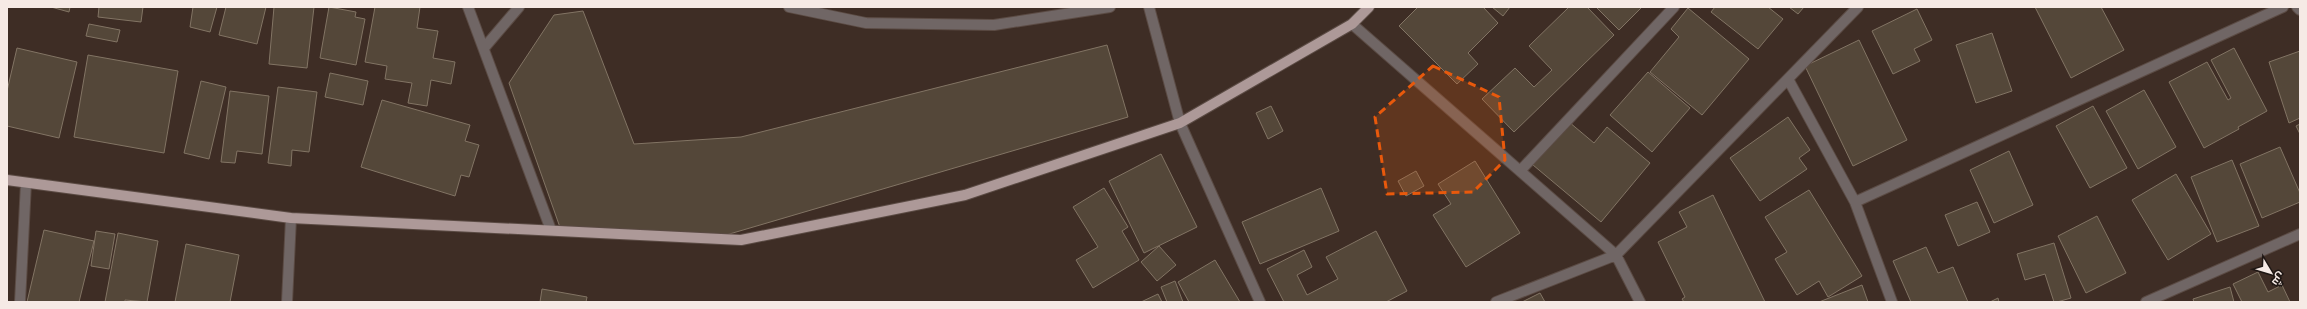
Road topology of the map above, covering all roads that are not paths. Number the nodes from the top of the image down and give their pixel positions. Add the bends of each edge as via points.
1 (468, 7) edge
2 (519, 7) edge
3 (788, 7) edge
4 (1110, 7) edge
5 (1149, 7) edge
6 (1369, 7) edge
7 (1674, 7) edge
8 (1858, 7) edge
9 (2283, 7) edge
10 (2297, 7) edge
11 (2300, 10) edge
12 (1352, 24) junction
13 (484, 48) junction
14 (1788, 79) junction
15 (1180, 122) junction
16 (1520, 171) junction
17 (7, 180) edge
18 (26, 183) junction
19 (1855, 202) junction
20 (291, 218) junction
21 (551, 230) junction
22 (2300, 234) edge
23 (1616, 255) junction
24 (20, 302) edge
25 (287, 302) edge
26 (1260, 302) edge
27 (1496, 302) edge
28 (1640, 302) edge
29 (1892, 302) edge
30 (2146, 302) edge

1 - 13 street
2 - 13 street
3 - 4 street via 866,23 994,25
5 - 15 street
6 - 12 main road
7 - 16 street
8 - 14 street
9 - 19 street
10 - 11 street
12 - 15 main road
12 - 16 street
13 - 21 street
14 - 19 street
14 - 23 street
15 - 21 main road via 965,195 740,240
15 - 26 street
16 - 23 street
17 - 18 main road
18 - 20 main road
18 - 24 street
19 - 29 street
20 - 21 main road
20 - 25 street
22 - 30 street
23 - 27 street
23 - 28 street

